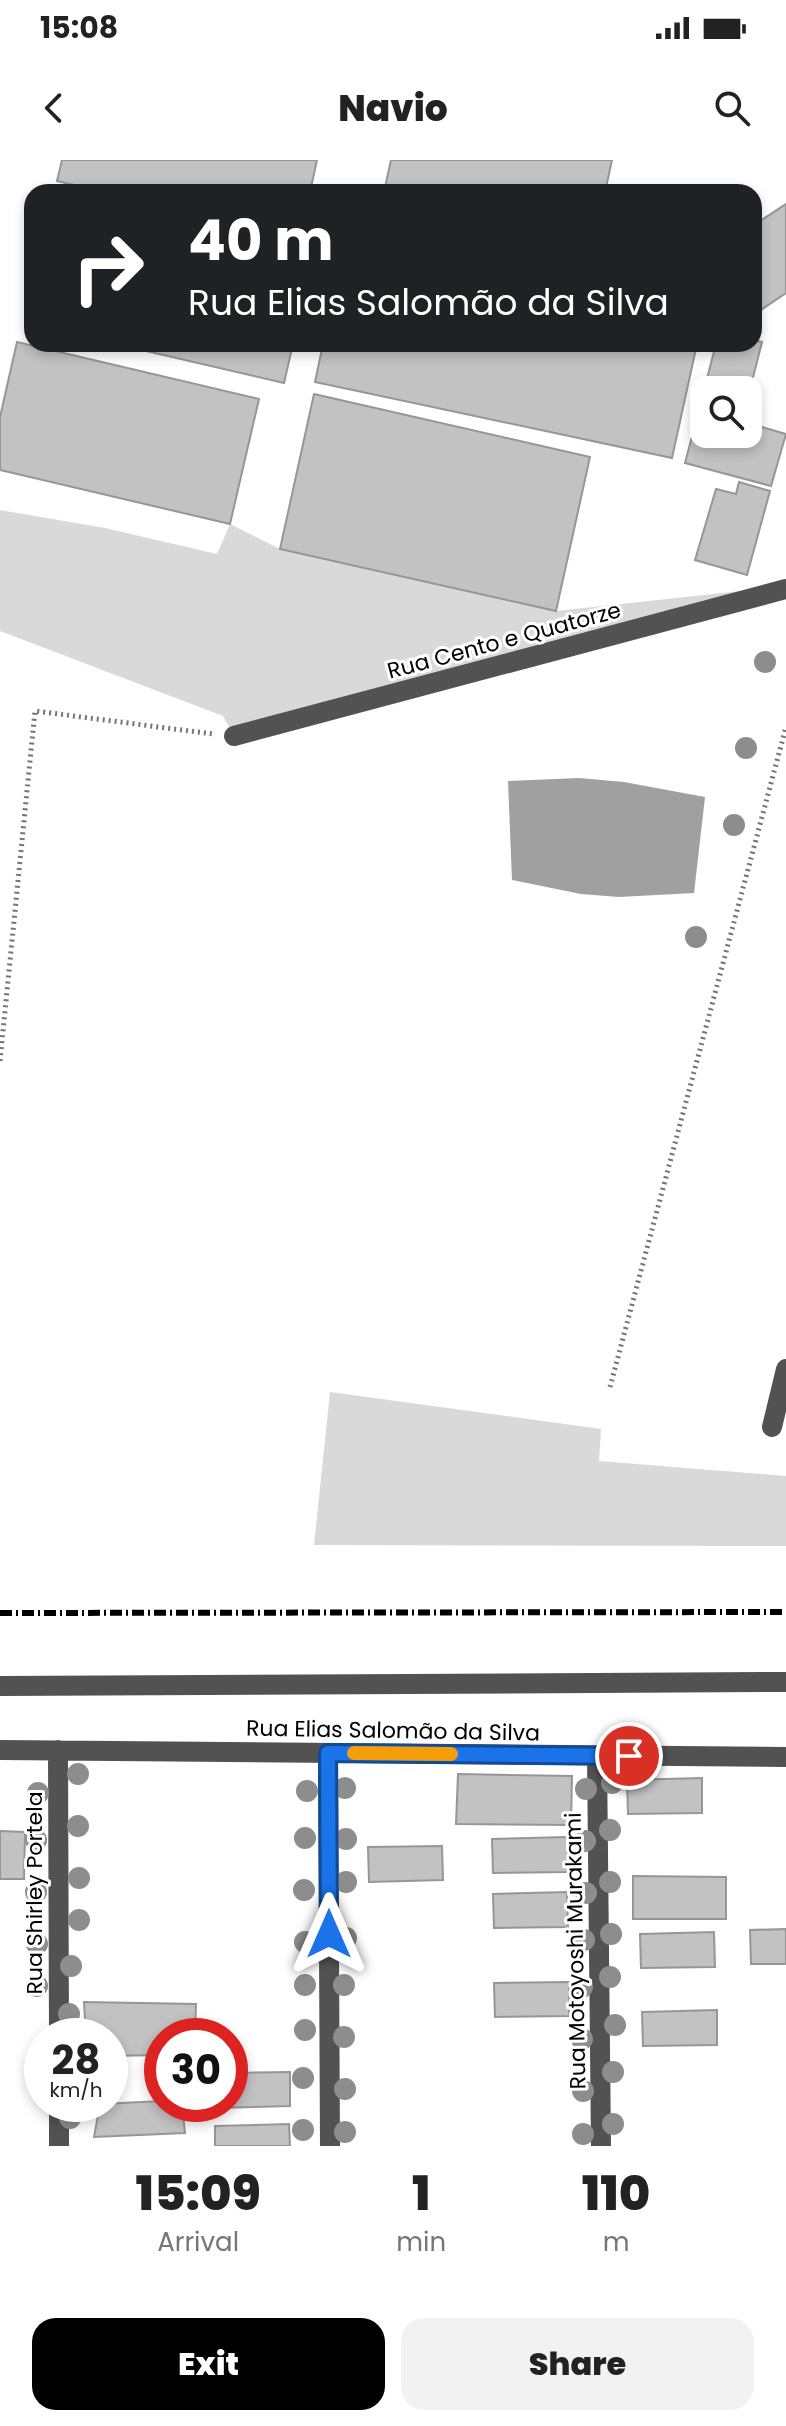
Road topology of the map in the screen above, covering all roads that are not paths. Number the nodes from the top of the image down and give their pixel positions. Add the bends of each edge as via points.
1 (786, 589) edge
2 (234, 736) road end
3 (786, 1369) edge
4 (772, 1427) dead end
5 (786, 1682) edge
6 (0, 1686) edge
7 (0, 1750) edge
8 (58, 1750) junction
9 (328, 1753) junction
10 (597, 1756) junction
11 (786, 1757) edge
12 (59, 2018) edge
13 (59, 2122) edge
14 (59, 2146) edge
15 (330, 2146) edge
16 (601, 2146) edge

1 - 2 street, Rua Cento e Quatorze
3 - 4 street
5 - 6 street
7 - 8 street, Rua Elias Salomão da Silva
8 - 9 street, Rua Elias Salomão da Silva
8 - 12 street, Rua Shirley Portela
9 - 10 street, Rua Elias Salomão da Silva
9 - 15 street
10 - 11 street, Rua Elias Salomão da Silva
10 - 16 street, Rua Motoyoshi Murakami
13 - 14 street

